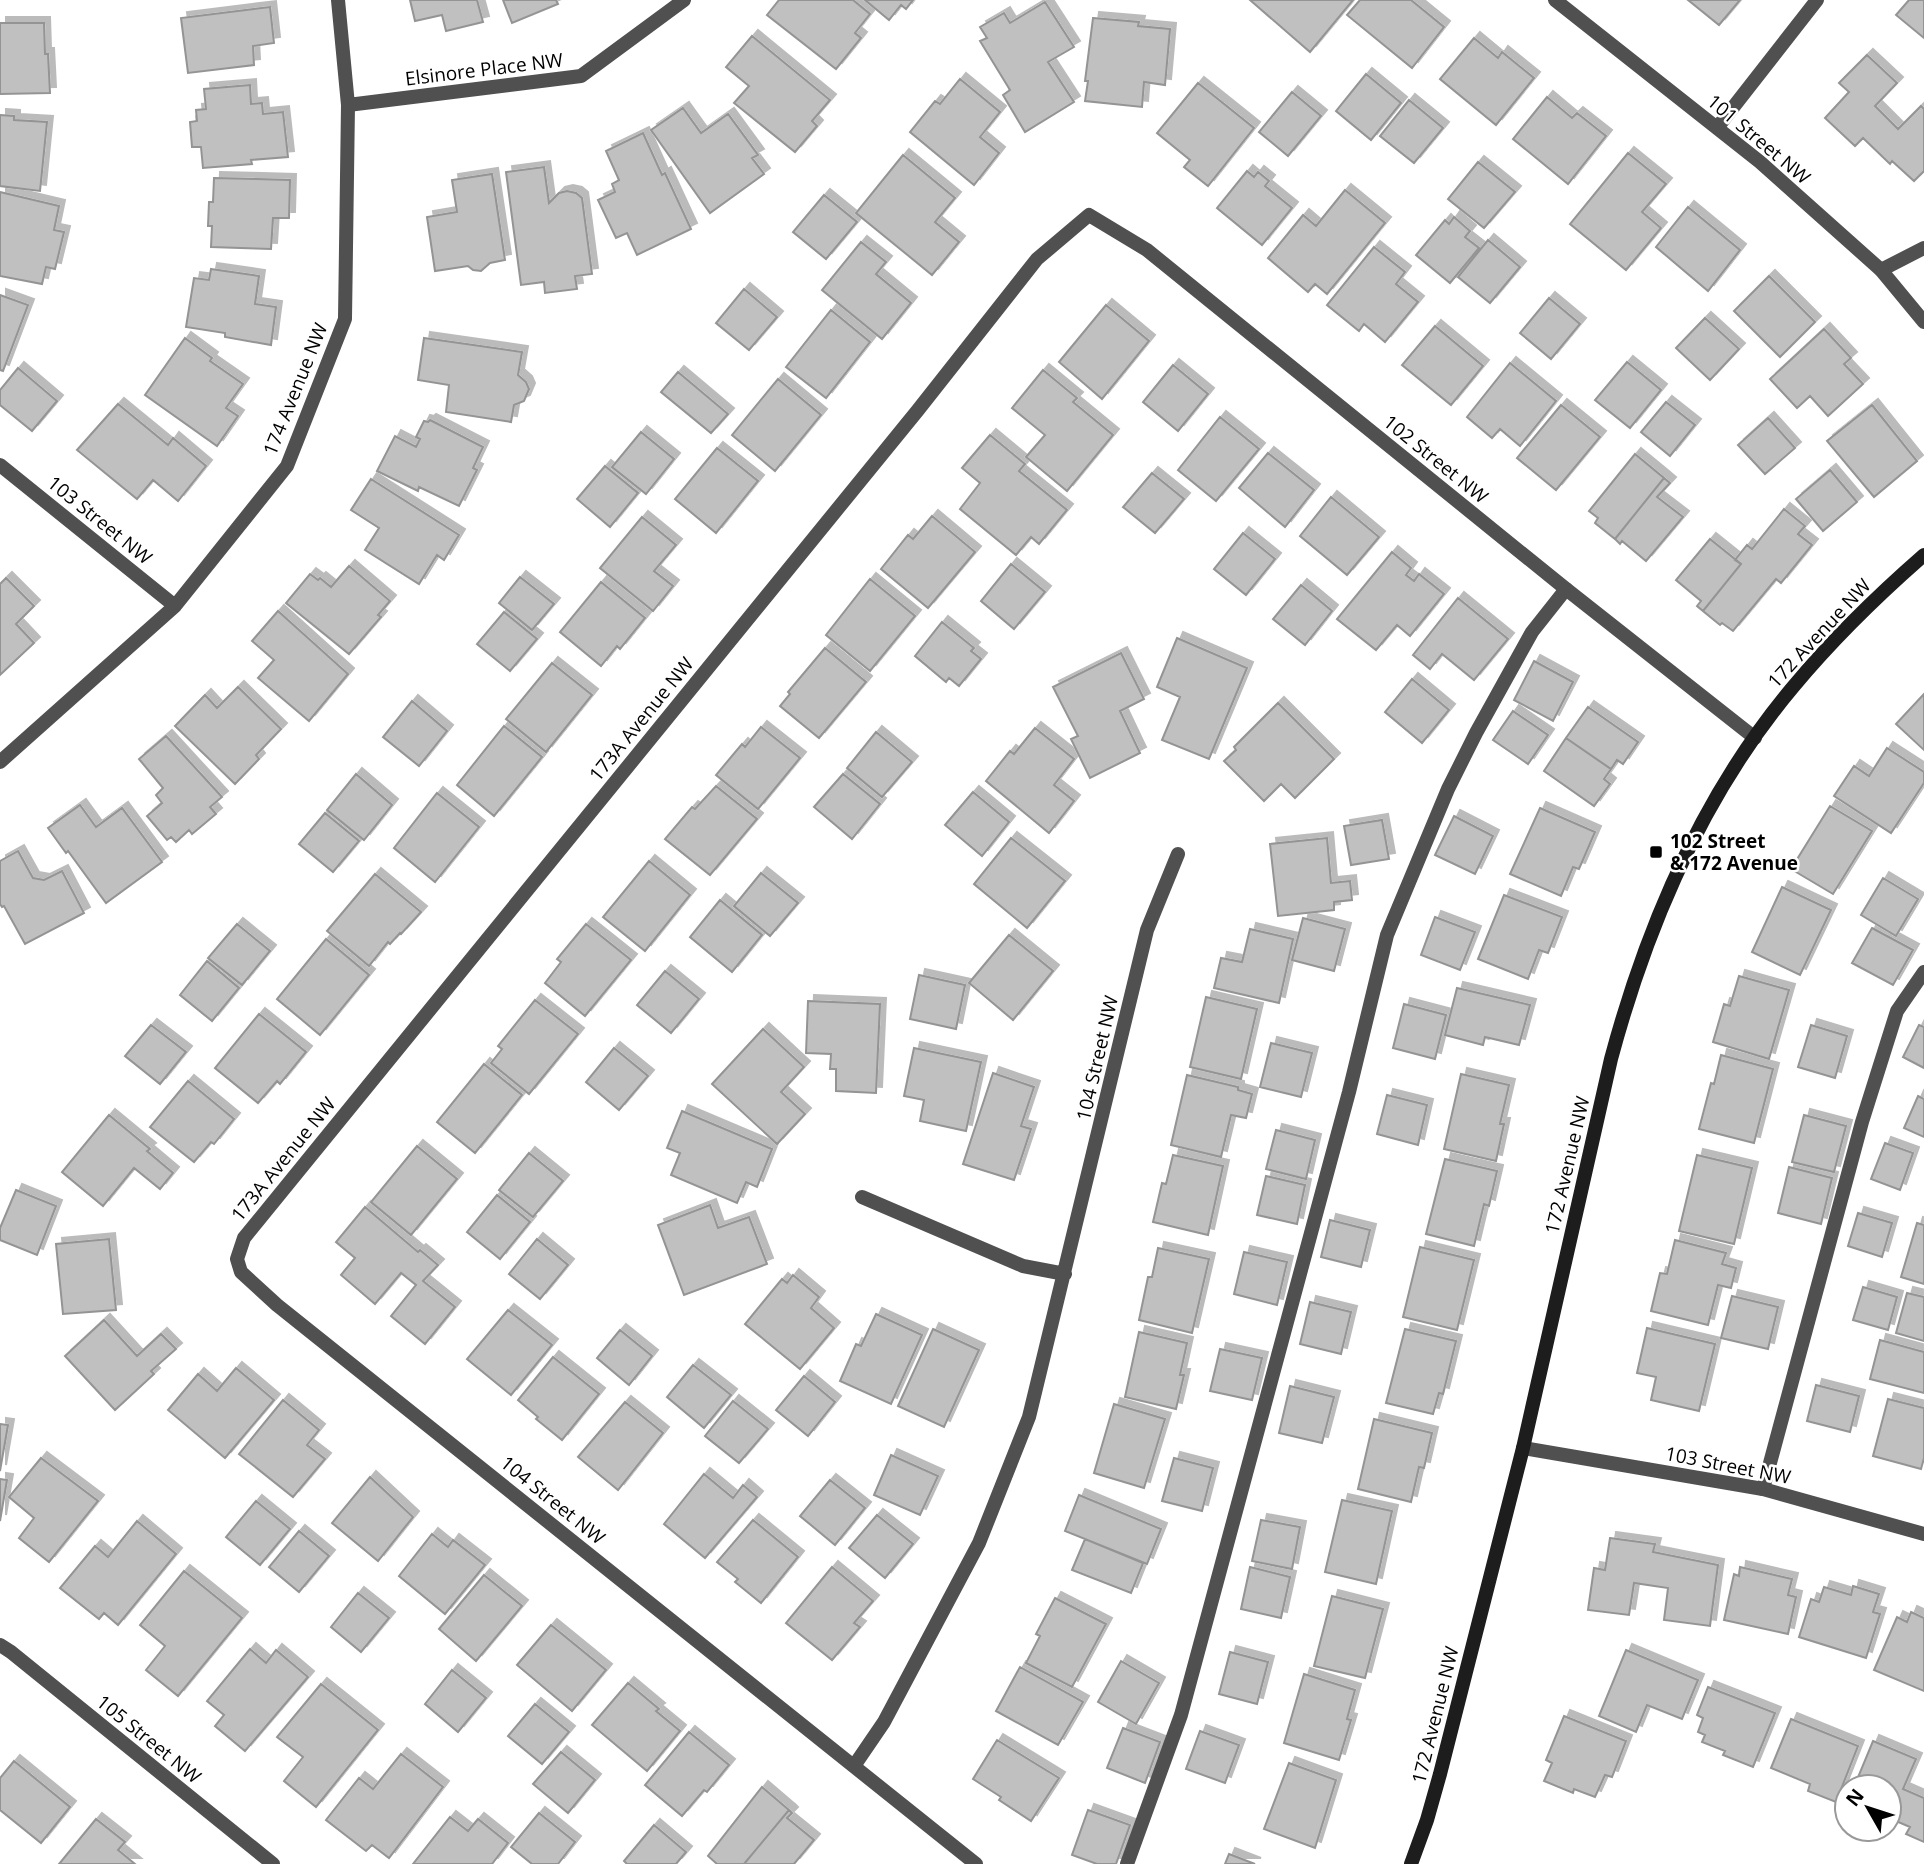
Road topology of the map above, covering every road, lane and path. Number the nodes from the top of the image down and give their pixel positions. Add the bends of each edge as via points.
1 (338, 0) edge
2 (684, 0) edge
3 (1555, 0) edge
4 (1817, 0) edge
5 (348, 105) junction
6 (1717, 128) junction
7 (1089, 215) joint
8 (1924, 248) edge
9 (1881, 270) junction
10 (1924, 322) edge
11 (0, 465) edge
12 (1924, 555) edge
13 (1566, 589) junction
14 (175, 606) junction
15 (1755, 738) junction
16 (0, 762) edge
17 (1178, 854) dead end
18 (1924, 972) edge
19 (862, 1198) dead end
20 (237, 1259) joint
21 (1065, 1274) junction
22 (1523, 1448) junction
23 (1763, 1489) junction
24 (1924, 1534) edge
25 (0, 1645) edge
26 (854, 1766) junction
27 (273, 1864) edge
28 (976, 1864) edge
29 (1127, 1864) edge
30 (1411, 1864) edge

1 - 5 street, 174 Avenue NW
2 - 5 street, Elsinore Place NW via 581,76
3 - 6 street, 101 Street NW
4 - 6 street
5 - 14 street, 174 Avenue NW via 345,319 287,466
6 - 9 street, 101 Street NW
7 - 13 street, 102 Street NW via 1147,250
7 - 20 street, 173A Avenue NW via 1037,259 244,1238
8 - 9 street
9 - 10 street, 101 Street NW
11 - 14 street, 103 Street NW
12 - 15 street, 172 Avenue NW via 1831,644
13 - 15 street, 102 Street NW
13 - 29 street via 1532,632 1476,733 1387,935 1349,1093 1181,1715
14 - 16 street, 174 Avenue NW
15 - 22 street, 172 Avenue NW via 1690,845 1627,1000
17 - 21 street, 104 Street NW via 1147,930
18 - 23 street via 1897,1011
19 - 21 street via 1023,1266
20 - 26 street, 104 Street NW via 241,1272 277,1305
21 - 26 street, 104 Street NW via 1029,1417 979,1543 884,1722
22 - 23 street, 103 Street NW
22 - 30 street, 172 Avenue NW via 1440,1774
23 - 24 street, 103 Street NW
25 - 27 street, 105 Street NW
26 - 28 street, 104 Street NW

